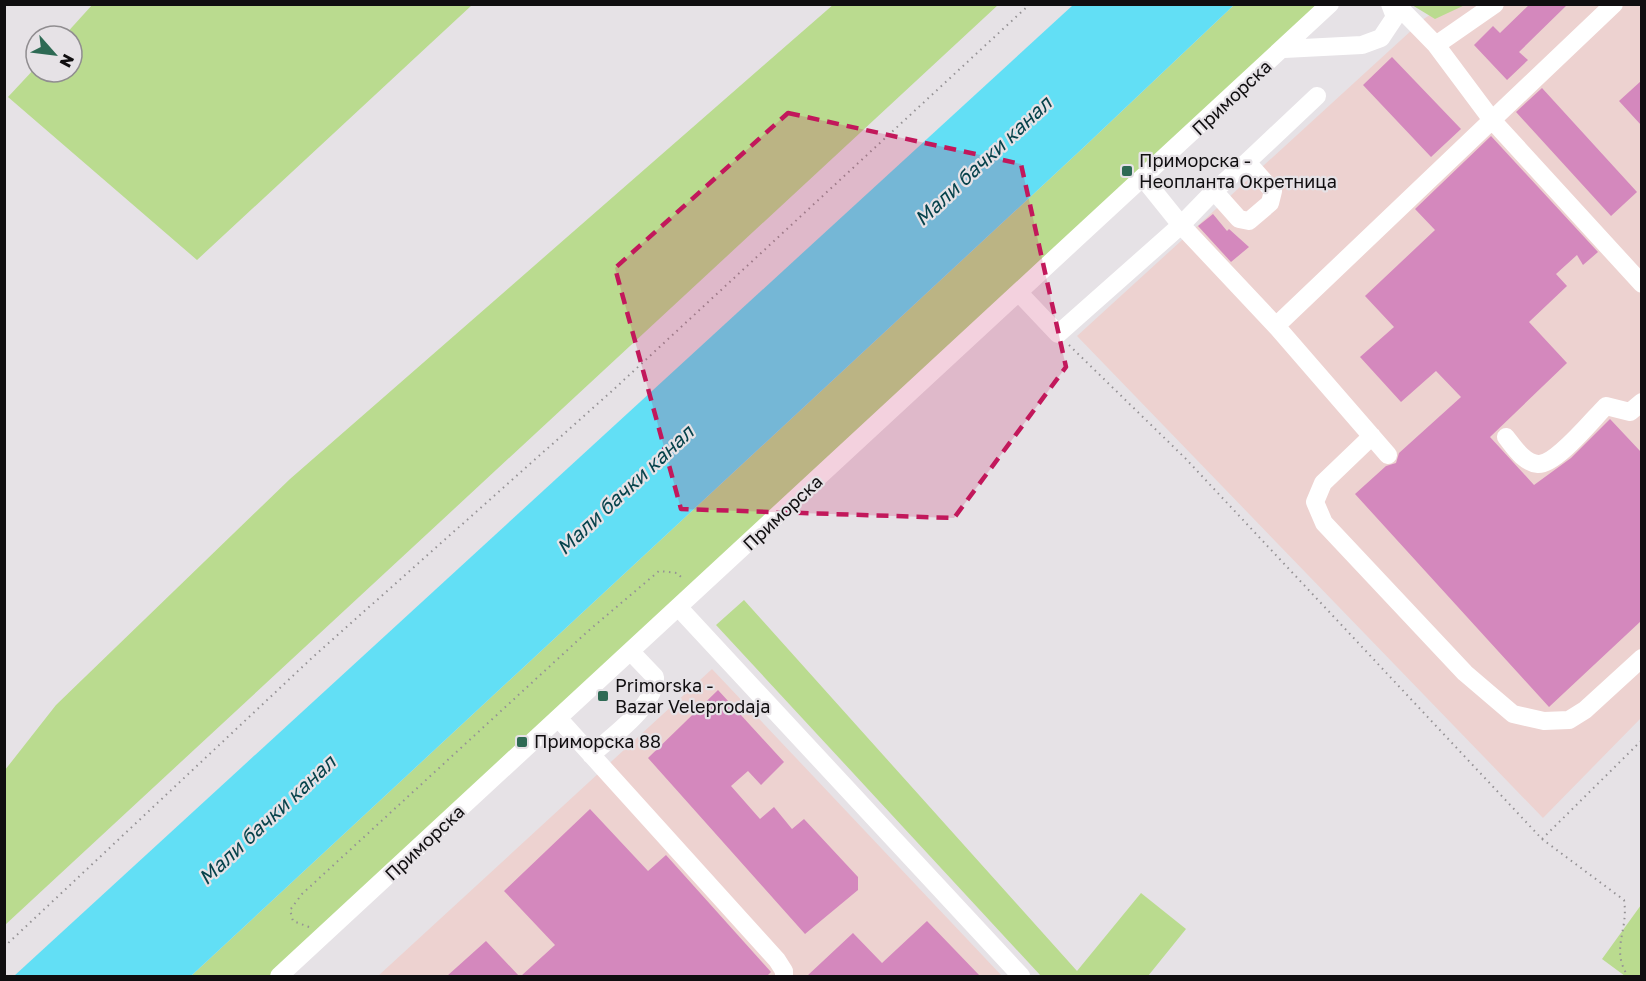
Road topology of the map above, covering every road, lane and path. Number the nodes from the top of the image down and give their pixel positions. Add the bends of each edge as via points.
1 (1030, 4) edge
2 (1330, 4) edge
3 (1390, 4) edge
4 (1396, 4) edge
5 (1495, 4) edge
6 (1614, 4) edge
7 (1436, 45) junction
8 (1284, 49) junction
9 (1317, 96) dead end
10 (1492, 120) junction
11 (1246, 162) junction
12 (1144, 179) junction
13 (1214, 191) junction
14 (1181, 225) junction
15 (1641, 284) edge
16 (1020, 294) junction
17 (1276, 326) junction
18 (1058, 334) junction
19 (1641, 402) edge
20 (1372, 436) junction
21 (1506, 437) dead end
22 (1388, 455) dead end
23 (696, 593) junction
24 (680, 609) junction
25 (632, 652) junction
26 (1641, 658) edge
27 (559, 719) junction
28 (1641, 740) edge
29 (591, 755) junction
30 (1542, 839) junction
31 (321, 939) junction
32 (4, 947) edge
33 (279, 976) edge
34 (784, 976) edge
35 (1021, 976) edge
36 (1628, 976) edge

1 - 32 path via 612,391 314,656
2 - 8 street, Приморска
3 - 8 street, Приморска via 1395,17 1381,38 1362,45
4 - 7 street
5 - 7 street
6 - 10 street
7 - 10 street
8 - 12 street, Приморска
9 - 11 street
10 - 15 street
10 - 17 street
11 - 13 street
11 - 13 street via 1273,191 1270,203 1249,221 1239,219
12 - 14 street
12 - 16 street, Приморска
13 - 14 street
14 - 17 street
14 - 18 street
16 - 18 street
16 - 23 street, Приморска
17 - 20 street
18 - 30 path via 1185,458
19 - 21 street via 1630,412 1606,406 1551,461 1537,464 1524,459
20 - 22 street
20 - 26 street via 1323,483 1315,502 1324,523 1465,673 1513,714 1544,721 1569,720
23 - 24 street, Приморска
23 - 31 path via 677,573 659,570 302,894 290,910 293,921 310,927
24 - 25 street, Приморска
24 - 35 street
25 - 27 street, Приморска
25 - 29 street via 655,677 656,688 648,702
27 - 29 street
27 - 31 street, Приморска
28 - 30 path
29 - 34 street via 777,960
30 - 36 path via 1624,900 1626,915 1618,956
31 - 33 street, Приморска

